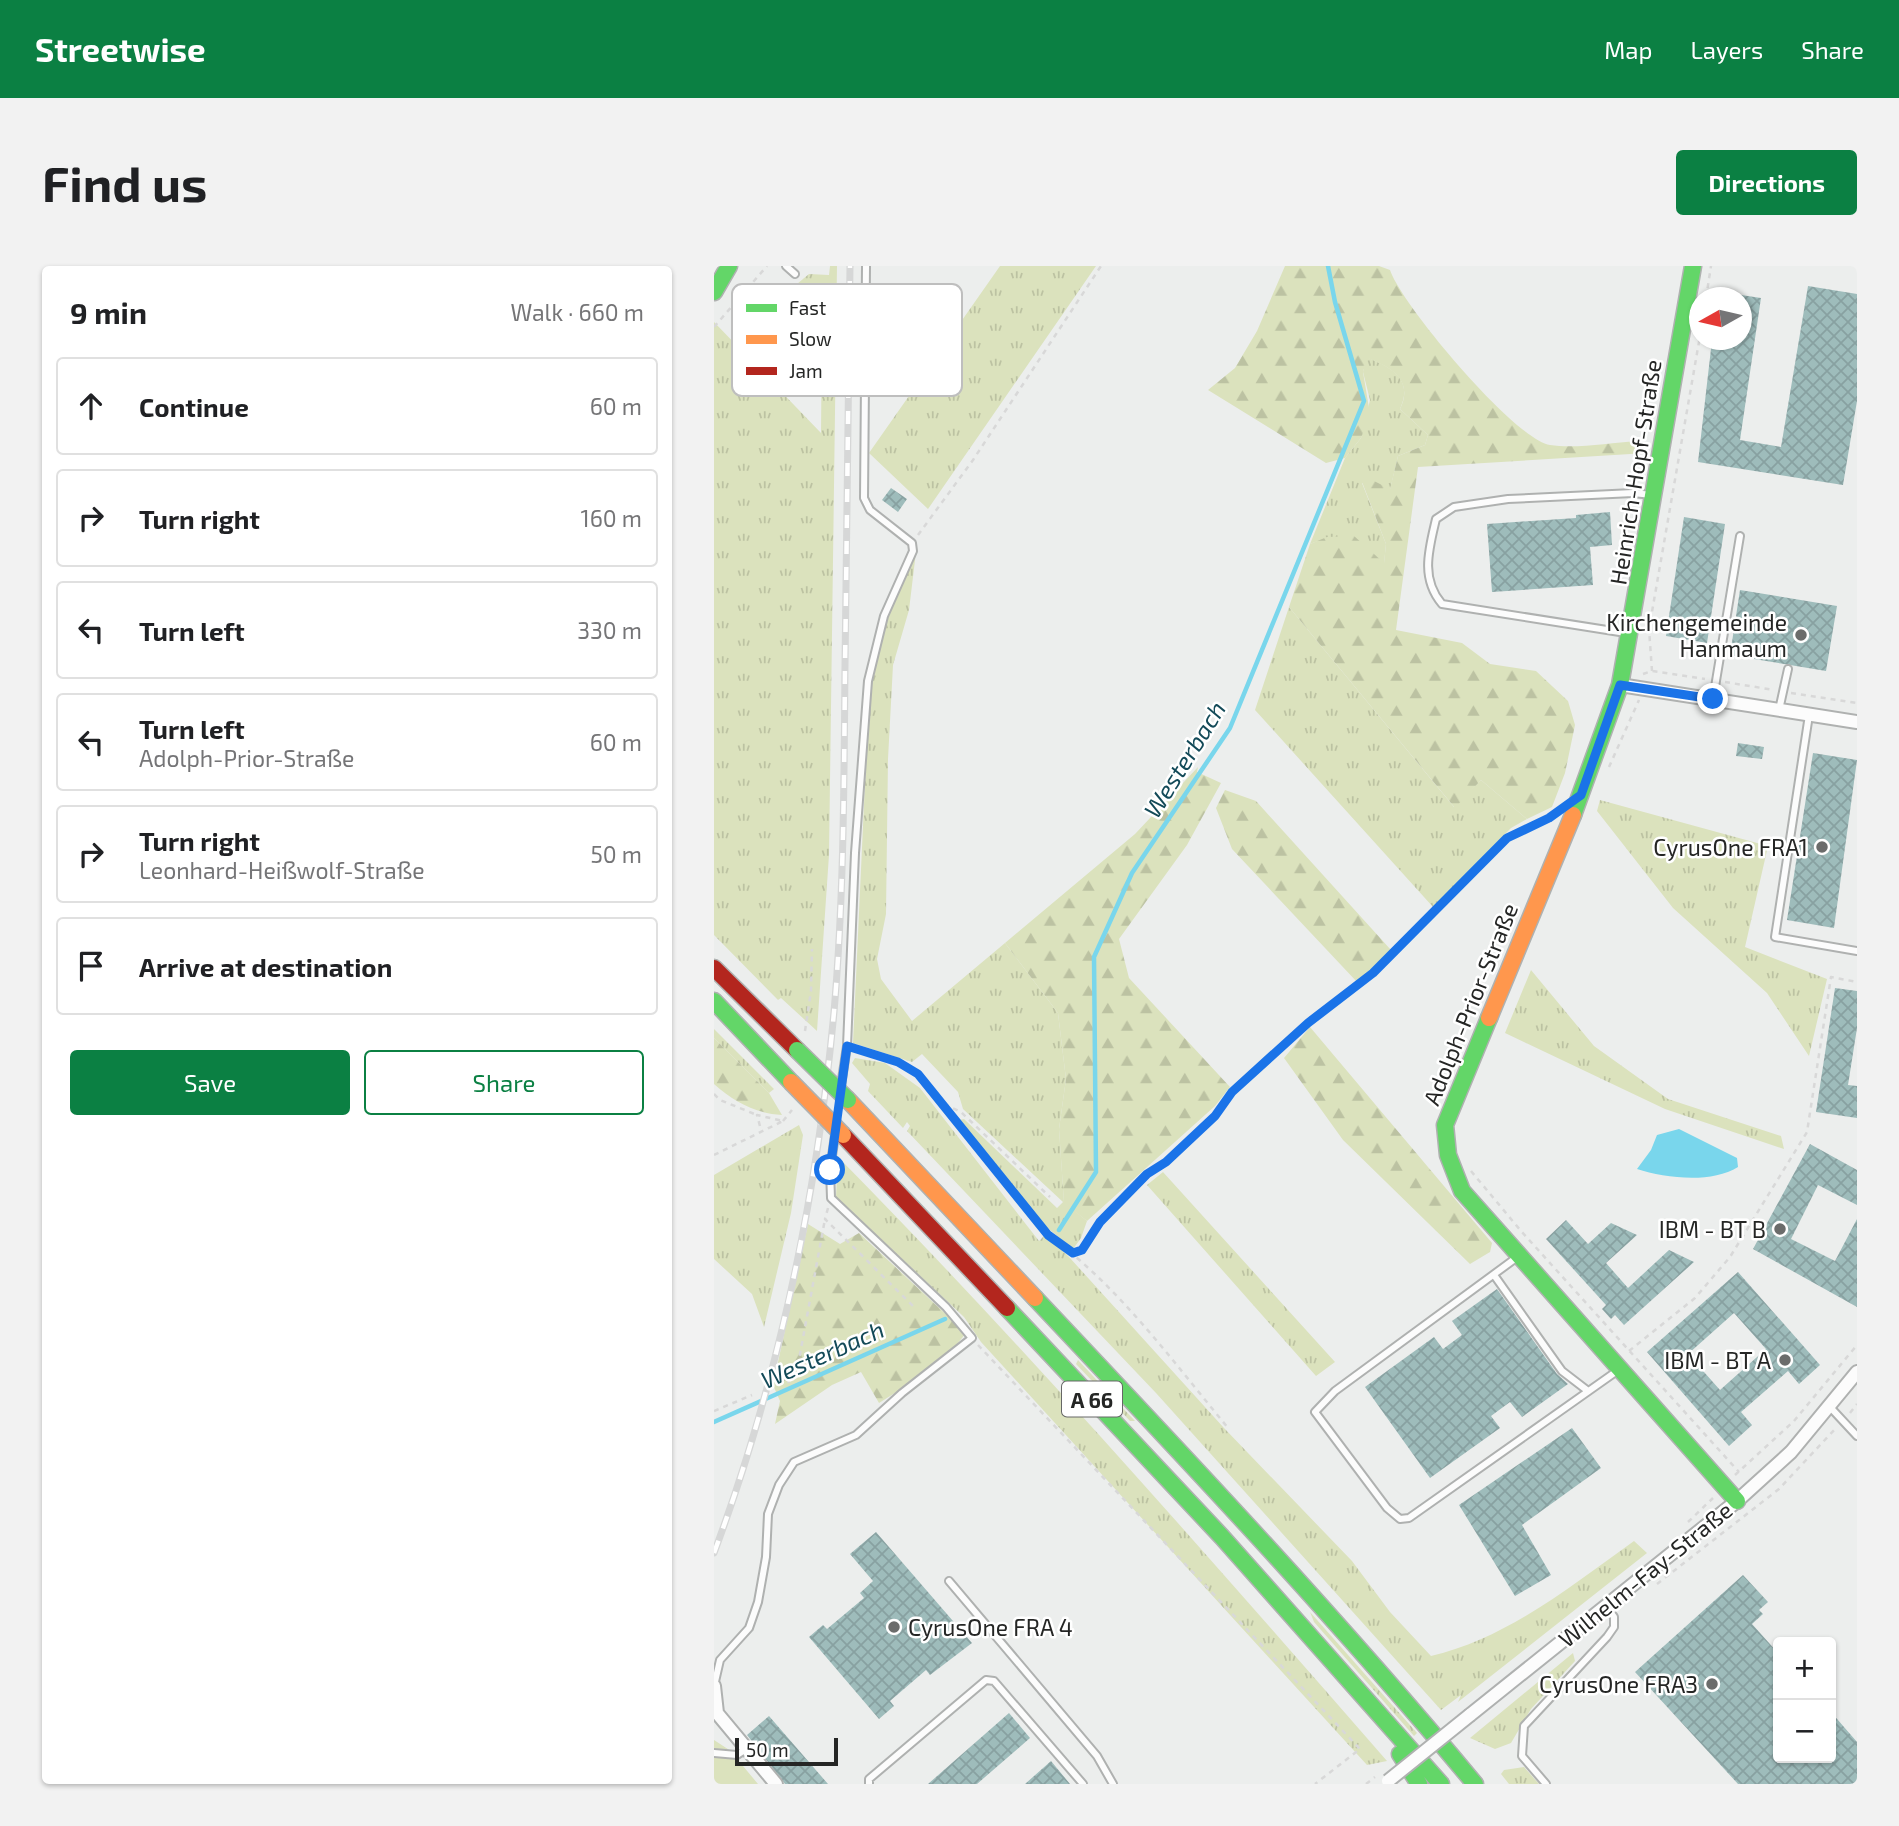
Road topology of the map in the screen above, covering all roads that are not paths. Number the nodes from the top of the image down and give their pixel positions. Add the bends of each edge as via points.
1 (729, 266) edge
2 (786, 266) edge
3 (866, 266) edge
4 (1693, 266) edge
5 (795, 274) dead end
6 (866, 284) edge
7 (714, 292) edge
8 (865, 396) edge
9 (1654, 496) junction
10 (1740, 536) dead end
11 (1631, 635) junction
12 (1788, 669) dead end
13 (1620, 685) junction
14 (1713, 699) junction
15 (1779, 710) junction
16 (1809, 715) junction
17 (1857, 722) edge
18 (1857, 951) edge
19 (714, 968) edge
20 (714, 1001) edge
21 (844, 1100) junction
22 (837, 1115) dead end
23 (1520, 1255) junction
24 (1494, 1275) junction
25 (1616, 1367) junction
26 (1857, 1372) edge
27 (1588, 1391) junction
28 (1830, 1407) junction
29 (1857, 1436) edge
30 (1737, 1501) junction
31 (949, 1581) dead end
32 (1605, 1605) junction
33 (1338, 1665) junction
34 (714, 1686) edge
35 (746, 1749) junction
36 (714, 1753) edge
37 (1458, 1760) junction
38 (1384, 1779) edge
39 (775, 1784) edge
40 (869, 1784) edge
41 (1083, 1784) edge
42 (1113, 1784) edge
43 (1419, 1784) edge
44 (1441, 1784) edge
45 (1475, 1784) edge
46 (1483, 1784) edge
47 (1545, 1784) edge

1 - 7 main road
2 - 5 lane
3 - 6 lane
4 - 9 main road, Heinrich-Hopf-Straße
8 - 21 lane via 864,498 870,510 912,543 914,551 884,616 868,681
9 - 11 main road, Heinrich-Hopf-Straße
9 - 11 lane via 1508,499 1454,507 1436,519 1428,555 1430,583 1442,604
10 - 14 lane
11 - 13 main road, Heinrich-Hopf-Straße
12 - 15 lane
13 - 14 street
13 - 23 main road, Adolph-Prior-Straße via 1581,795 1445,1125 1449,1165 1467,1200
14 - 15 street
15 - 16 street
16 - 17 street
16 - 18 lane via 1775,937
19 - 21 main road, A 66, bridge
20 - 33 main road, A 66, bridge
21 - 37 main road, A 66 via 1164,1433
22 - 34 lane via 831,1198 946,1307 972,1338 856,1435 794,1462 768,1514 766,1557 750,1628 720,1660
23 - 24 lane
23 - 25 main road, Adolph-Prior-Straße
24 - 27 lane via 1563,1371
24 - 27 lane via 1335,1391 1315,1412 1387,1508 1400,1519 1409,1518
25 - 27 lane
25 - 30 main road, Adolph-Prior-Straße
26 - 28 street, Wilhelm-Fay-Straße
28 - 29 lane
28 - 30 street, Wilhelm-Fay-Straße via 1791,1452
30 - 32 street, Wilhelm-Fay-Straße
31 - 42 lane via 1097,1756
32 - 38 street, Wilhelm-Fay-Straße, bridge
32 - 47 lane via 1615,1617 1614,1627 1524,1726 1522,1756
33 - 43 main road
33 - 44 main road, A 66
34 - 35 street via 717,1713
35 - 36 lane via 737,1755
35 - 39 street
37 - 45 main road, A 66
37 - 46 main road, A 66
40 - 41 lane via 869,1779 986,1680 994,1681

